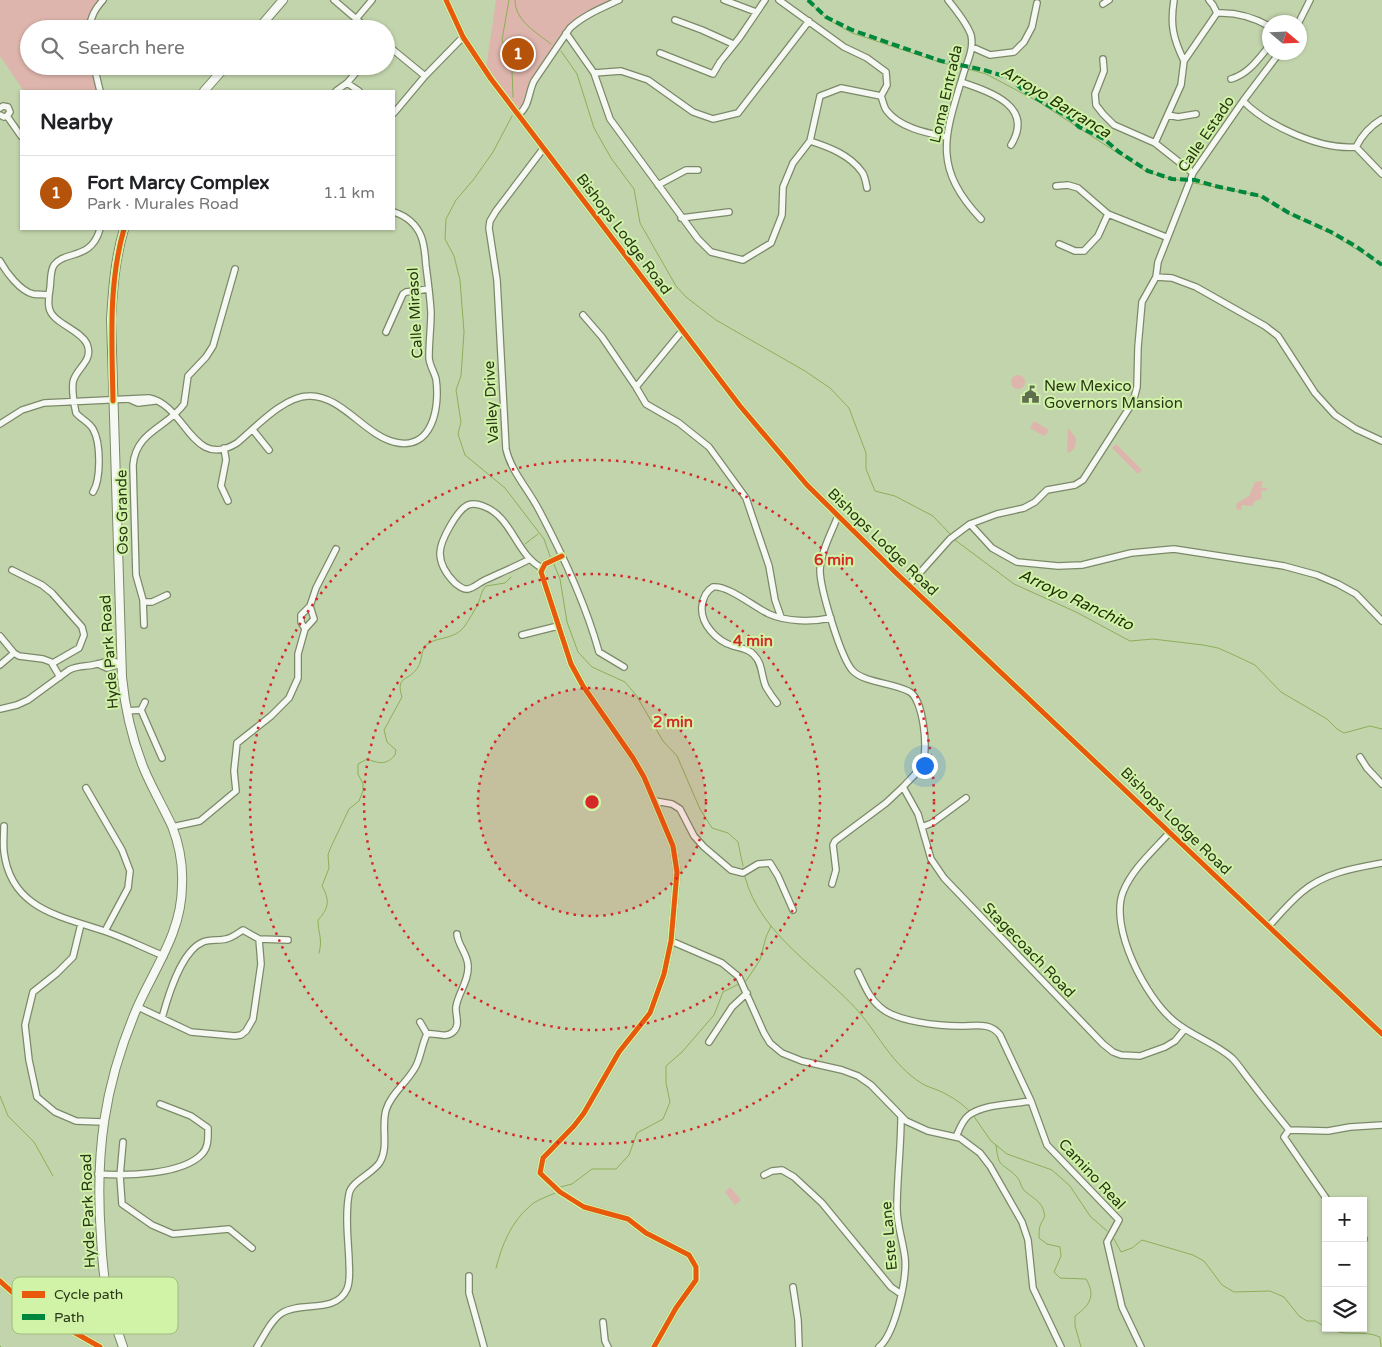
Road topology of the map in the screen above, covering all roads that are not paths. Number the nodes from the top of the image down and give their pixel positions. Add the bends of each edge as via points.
1 (103, 0) edge
2 (283, 0) edge
3 (334, 0) edge
4 (372, 0) edge
5 (446, 0) edge
6 (619, 0) edge
7 (724, 0) edge
8 (765, 0) edge
9 (779, 0) edge
10 (948, 0) edge
11 (1110, 0) edge
12 (1174, 0) edge
13 (1209, 0) edge
14 (1310, 0) edge
15 (1038, 3) dead end
16 (1103, 4) dead end
17 (756, 12) junction
18 (1217, 13) junction
19 (1302, 15) edge
20 (356, 19) joint
21 (90, 20) edge
22 (266, 20) edge
23 (675, 20) dead end
24 (809, 21) junction
25 (1262, 22) edge
26 (566, 33) junction
27 (463, 37) junction
28 (733, 44) junction
29 (972, 47) junction
30 (395, 51) edge
31 (660, 53) dead end
32 (1262, 53) edge
33 (1103, 58) dead end
34 (1274, 60) edge
35 (1184, 61) junction
36 (594, 73) junction
37 (96, 75) edge
38 (218, 75) edge
39 (354, 75) edge
40 (425, 76) junction
41 (1232, 79) dead end
42 (961, 82) junction
43 (347, 83) junction
44 (100, 90) edge
45 (205, 90) edge
46 (337, 90) edge
47 (358, 90) edge
48 (881, 96) junction
49 (1243, 101) junction
50 (0, 108) edge
51 (395, 112) edge
52 (1196, 114) dead end
53 (0, 115) edge
54 (518, 115) junction
55 (1168, 115) junction
56 (7, 116) junction
57 (1382, 119) edge
58 (20, 135) edge
59 (946, 137) junction
60 (810, 142) junction
61 (1155, 143) junction
62 (1012, 145) dead end
63 (1356, 147) junction
64 (543, 149) junction
65 (698, 170) dead end
66 (1193, 173) junction
67 (1382, 174) edge
68 (658, 185) junction
69 (1056, 186) dead end
70 (867, 188) dead end
71 (395, 212) edge
72 (729, 212) dead end
73 (1108, 214) junction
74 (681, 218) junction
75 (981, 219) dead end
76 (100, 230) edge
77 (124, 230) edge
78 (1166, 237) junction
79 (1059, 244) dead end
80 (0, 261) edge
81 (235, 269) dead end
82 (1156, 277) junction
83 (429, 289) junction
84 (49, 295) junction
85 (583, 315) dead end
86 (682, 331) junction
87 (386, 332) dead end
88 (636, 387) junction
89 (113, 401) junction
90 (74, 402) junction
91 (174, 414) junction
92 (0, 424) edge
93 (253, 430) junction
94 (1382, 441) edge
95 (224, 448) junction
96 (270, 450) dead end
97 (93, 492) dead end
98 (228, 501) dead end
99 (838, 516) junction
100 (970, 524) junction
101 (336, 549) dead end
102 (562, 556) junction
103 (530, 560) junction
104 (542, 568) junction
105 (12, 570) dead end
106 (909, 585) junction
107 (167, 595) dead end
108 (144, 602) junction
109 (310, 606) junction
110 (780, 617) junction
111 (831, 618) junction
112 (1382, 621) edge
113 (144, 625) dead end
114 (558, 626) junction
115 (305, 629) junction
116 (522, 635) dead end
117 (0, 636) edge
118 (14, 653) junction
119 (53, 663) junction
120 (121, 664) junction
121 (0, 665) edge
122 (624, 668) dead end
123 (60, 676) junction
124 (145, 702) dead end
125 (777, 703) dead end
126 (0, 709) edge
127 (141, 710) junction
128 (126, 711) junction
129 (1360, 757) dead end
130 (162, 758) dead end
131 (1382, 784) edge
132 (903, 787) junction
133 (86, 788) dead end
134 (966, 798) dead end
135 (655, 800) junction
136 (4, 826) dead end
137 (172, 827) junction
138 (922, 827) junction
139 (1170, 832) junction
140 (1382, 863) edge
141 (832, 884) dead end
142 (793, 910) dead end
143 (81, 924) junction
144 (1269, 926) junction
145 (105, 931) junction
146 (457, 934) dead end
147 (259, 939) junction
148 (288, 940) dead end
149 (671, 941) junction
150 (164, 956) junction
151 (858, 972) dead end
152 (747, 993) junction
153 (138, 1007) junction
154 (162, 1018) junction
155 (420, 1022) dead end
156 (1184, 1030) junction
157 (427, 1034) junction
158 (1382, 1034) edge
159 (709, 1042) dead end
160 (1031, 1101) junction
161 (160, 1104) dead end
162 (901, 1117) junction
163 (102, 1122) junction
164 (1382, 1125) edge
165 (1289, 1130) junction
166 (956, 1137) junction
167 (123, 1142) dead end
168 (98, 1174) junction
169 (764, 1174) dead end
170 (120, 1176) junction
171 (1325, 1197) edge
172 (252, 1248) dead end
173 (469, 1276) dead end
174 (104, 1277) edge
175 (0, 1281) edge
176 (793, 1287) dead end
177 (12, 1292) edge
178 (901, 1294) junction
179 (603, 1322) dead end
180 (76, 1334) edge
181 (118, 1334) edge
182 (100, 1347) edge
183 (122, 1347) edge
184 (257, 1347) edge
185 (484, 1347) edge
186 (608, 1347) edge
187 (654, 1347) edge
188 (799, 1347) edge
189 (879, 1347) edge
190 (1062, 1347) edge
191 (1141, 1347) edge

1 - 21 street
2 - 22 main road
3 - 20 street
4 - 20 street
5 - 27 street, Bishops Lodge Road
6 - 26 street via 577,21
7 - 17 street
8 - 17 street
9 - 24 street
10 - 29 street, Loma Entrada via 970,34
11 - 16 street
12 - 35 street via 1171,18 1174,39
13 - 18 street
14 - 19 street
15 - 29 street via 1032,27 1014,52 990,55
17 - 28 street
18 - 25 street via 1241,14
18 - 35 street
23 - 28 street
24 - 36 street via 738,113 713,119 693,112 648,80 621,71
24 - 48 street via 886,72 887,85
26 - 36 street
26 - 54 street via 534,81 528,104
27 - 40 street
27 - 54 street, Bishops Lodge Road
28 - 31 street via 713,74
29 - 42 street, Loma Entrada
30 - 40 street
32 - 41 street via 1241,77
33 - 61 street via 1104,70 1095,94 1096,105 1114,125
34 - 49 street, Calle Estado
35 - 55 street via 1181,85
36 - 68 street via 610,119
37 - 44 street
38 - 45 main road
39 - 43 street
40 - 51 street
42 - 59 street, Loma Entrada
42 - 62 street via 1008,102 1017,115 1017,136
43 - 46 street
43 - 47 street
48 - 59 street via 887,111 900,122
48 - 60 street via 841,88 820,96
49 - 63 street via 1255,113 1302,137 1342,148
49 - 66 street, Calle Estado
50 - 56 street via 8,107 10,112
52 - 55 street
53 - 56 street
54 - 64 street, Bishops Lodge Road
55 - 61 street
56 - 58 street
57 - 63 street via 1361,136
59 - 75 street, Loma Entrada via 945,150 955,185
60 - 70 street via 826,146 848,158 863,173
60 - 74 street via 793,163 783,187 782,215 772,243 743,260 710,252
61 - 66 street
63 - 67 street
64 - 86 street, Bishops Lodge Road
64 - 102 street, Valley Drive via 494,214 489,236 498,280 506,449 511,464 539,509
65 - 68 street via 686,170
66 - 78 street, Calle Estado
68 - 74 street
69 - 73 street via 1068,184 1078,188
71 - 83 street, Calle Mirasol via 409,219 420,232
72 - 74 street
73 - 78 street
73 - 79 street via 1098,236 1084,250 1075,251
76 - 84 street via 87,249 55,264
77 - 89 main road, Hyde Park Road via 114,274 111,318
78 - 82 street, Calle Estado
80 - 84 street via 8,274 27,291
81 - 91 street via 213,346 188,376 184,404
82 - 94 street via 1172,278 1196,287 1266,326 1278,336 1315,394 1335,415
82 - 100 street, Calle Estado via 1142,302 1137,387 1133,402 1083,480 1075,485 1047,490 1024,508
83 - 87 street via 403,294
83 - 93 street, Calle Mirasol via 429,361 436,378 436,412 424,434 406,442 390,441 333,403 309,396 285,404
84 - 90 street via 51,314 82,338 87,347 86,363 74,381
85 - 88 street
86 - 88 street
86 - 99 street, Bishops Lodge Road via 770,442
88 - 110 street via 646,404 680,423 709,447 746,498 769,566
89 - 90 street
89 - 91 street via 138,403 157,400
89 - 120 main road, Hyde Park Road
90 - 92 street via 35,405
90 - 97 street via 76,414 91,426 98,442 98,479
91 - 95 street via 200,444 213,449
91 - 108 street, Oso Grande via 145,438 133,461 136,575
93 - 95 street, Calle Mirasol via 237,443
93 - 96 street
95 - 98 street via 226,458 220,486
99 - 106 street, Bishops Lodge Road
99 - 111 street via 820,571
100 - 106 street via 950,539
100 - 112 street via 992,548 1017,562 1082,565 1131,553 1174,549 1284,566 1317,574 1356,594
101 - 109 street
102 - 104 street
102 - 122 street, Valley Drive via 588,613 599,652
103 - 103 street via 502,520 478,504 468,506 459,514 440,549 444,570 465,589
103 - 104 street
104 - 114 street
105 - 119 street via 52,593 82,627 84,635 79,648
106 - 139 street, Bishops Lodge Road
107 - 108 street
108 - 113 street, Oso Grande
109 - 115 street via 314,619
109 - 115 street via 301,615
110 - 111 street via 813,621
110 - 125 street via 719,587 708,590 703,603 703,619 710,629 725,642 756,656 767,688
111 - 132 street via 853,671 911,692 918,703 925,748 922,764
114 - 116 street
114 - 135 street via 568,659 578,677 634,758
115 - 137 street via 298,654 298,678 289,698 237,743 236,791 200,821
117 - 118 street
118 - 119 street
118 - 121 street
119 - 123 street
120 - 123 street via 109,660 76,667
120 - 128 main road, Hyde Park Road
123 - 126 street via 24,702
124 - 127 street
127 - 128 street
127 - 130 street
128 - 137 main road, Hyde Park Road via 143,767
129 - 131 street
132 - 138 street, Stagecoach Road
132 - 141 street via 833,845 836,870
133 - 145 street via 122,850 130,871 128,888
134 - 138 street
135 - 142 street via 680,809 694,836 731,870 743,873 758,864 770,863
135 - 149 street via 676,858
136 - 143 street via 8,872 18,889 31,902 52,914
137 - 150 main road, Hyde Park Road via 182,885 175,931
138 - 156 street, Stagecoach Road via 931,859 944,878 1106,1047 1121,1055 1143,1055 1175,1041
139 - 144 street, Bishops Lodge Road
139 - 156 street via 1128,882 1121,897 1121,915 1125,938 1144,986 1160,1008
140 - 144 street via 1344,871 1314,883
143 - 145 street
143 - 163 street via 73,957 33,992 25,1025 37,1098 55,1112 76,1121
144 - 158 street, Bishops Lodge Road
145 - 150 street
146 - 157 street via 468,968 456,1004 458,1025 449,1034
147 - 148 street
147 - 154 street via 243,930 227,939 209,940 194,948 170,991
147 - 154 street via 261,964 253,1019 244,1033 235,1036 195,1033
149 - 152 street via 722,962 738,977
149 - 187 street via 664,974 650,1013 619,1052 574,1126 543,1158 540,1173 560,1192 584,1207 631,1221 693,1260 696,1280
150 - 153 main road, Hyde Park Road
151 - 160 street via 872,999 888,1013 935,1024 986,1026 996,1030
152 - 159 street via 732,1007
152 - 162 street via 755,1017 778,1050 796,1060 858,1076
153 - 154 street
153 - 163 main road, Hyde Park Road via 114,1073
155 - 157 street
156 - 165 street via 1232,1059
157 - 184 street via 416,1066 386,1110 382,1159 349,1192 349,1278 346,1289 332,1303 299,1306 280,1314
160 - 166 street via 991,1107 972,1114 964,1121
160 - 191 street, Camino Real via 1047,1145 1119,1220 1107,1242 1122,1307
161 - 170 street via 190,1116 208,1128 203,1153 164,1171
162 - 166 street via 928,1131
162 - 178 street, Este Lane via 897,1210 905,1265
163 - 168 main road, Hyde Park Road
164 - 165 street via 1328,1131
165 - 171 street via 1284,1137
166 - 190 street via 983,1156 1018,1214 1028,1240 1033,1288
167 - 170 street
168 - 170 street
168 - 174 main road, Hyde Park Road
169 - 178 street via 777,1170 794,1177 822,1204 891,1287
170 - 172 street via 122,1204 152,1225 173,1234 229,1228
173 - 185 street via 469,1293
175 - 177 street
176 - 188 street
178 - 189 street, Este Lane via 890,1334
179 - 186 street
180 - 182 street
181 - 183 main road, Hyde Park Road

